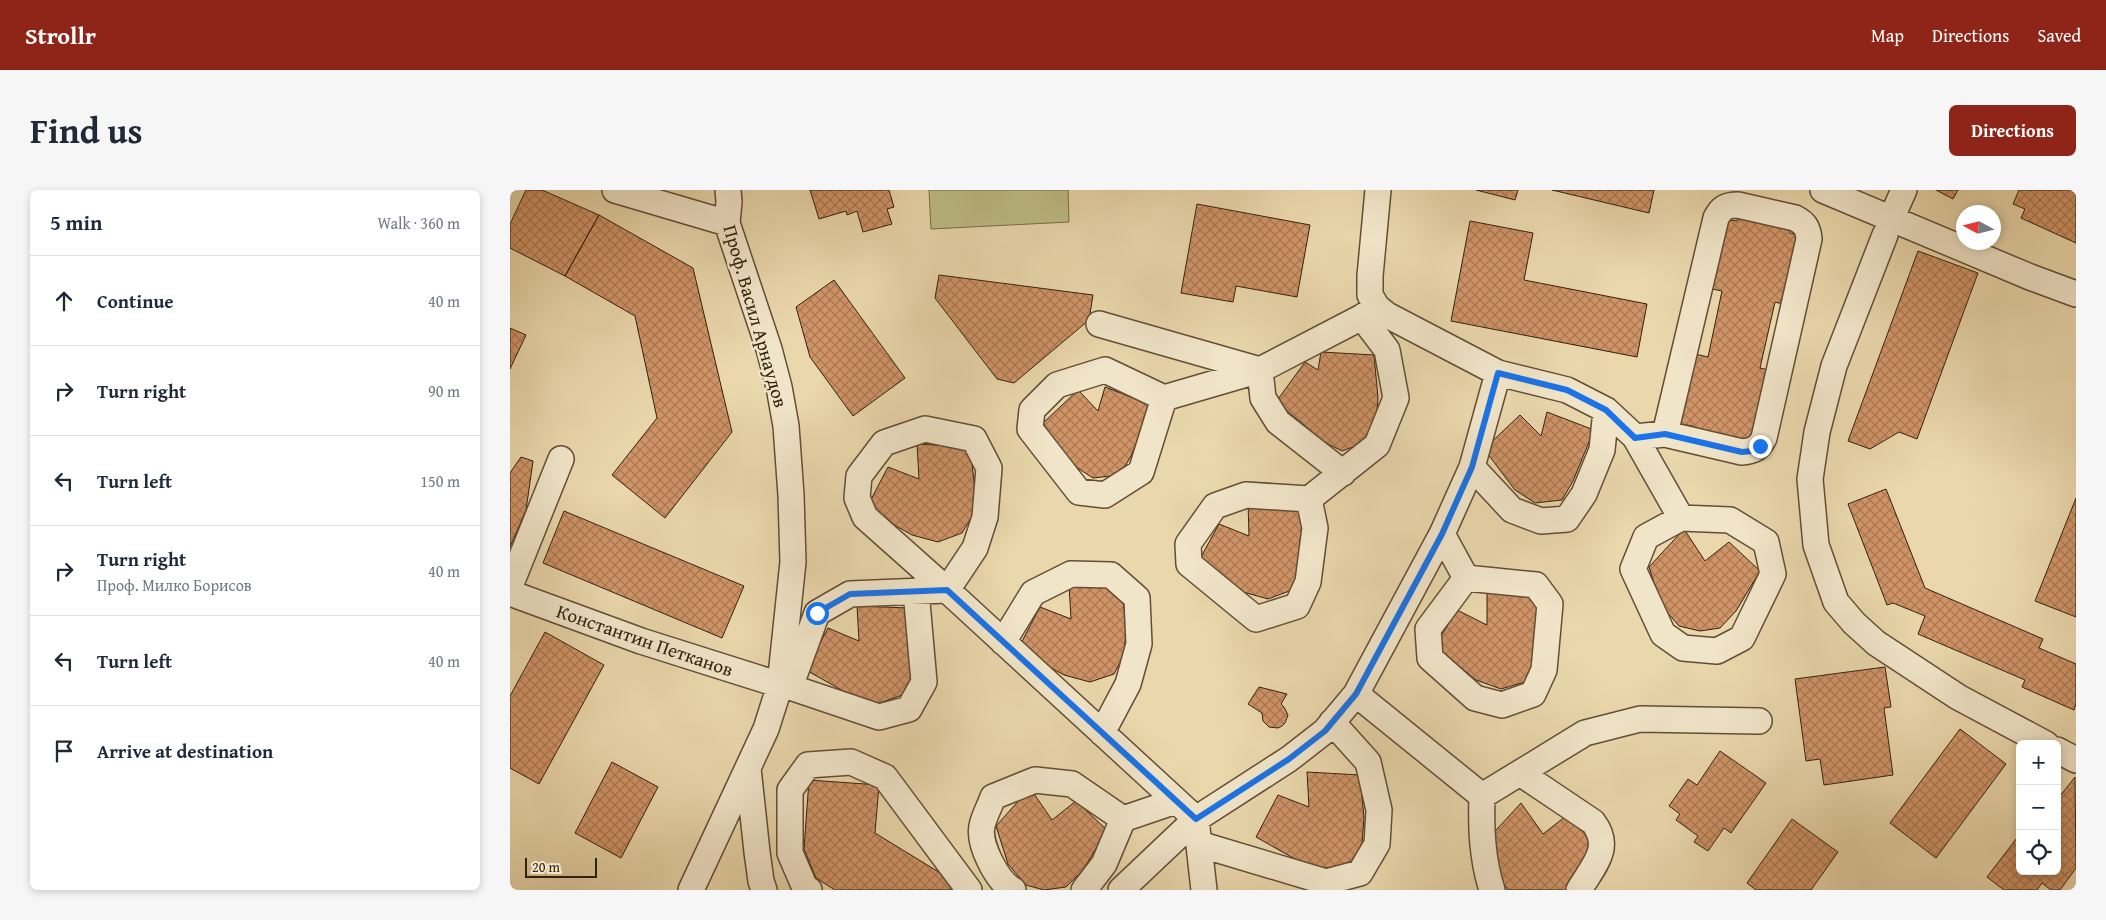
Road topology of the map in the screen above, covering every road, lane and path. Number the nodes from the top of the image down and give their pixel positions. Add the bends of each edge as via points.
1 (615, 190) edge
2 (1378, 190) edge
3 (1823, 190) edge
4 (1904, 190) edge
5 (728, 205) edge
6 (1888, 227) junction
7 (2076, 294) edge
8 (1369, 312) junction
9 (1099, 324) dead end
10 (1260, 370) junction
11 (1498, 373) junction
12 (1164, 398) junction
13 (1606, 410) junction
14 (1665, 434) junction
15 (1635, 438) junction
16 (561, 458) dead end
17 (1472, 467) junction
18 (1343, 473) junction
19 (1309, 499) junction
20 (1681, 518) junction
21 (1442, 534) junction
22 (1466, 578) junction
23 (510, 586) edge
24 (947, 590) junction
25 (916, 591) junction
26 (510, 593) edge
27 (1003, 642) junction
28 (780, 685) junction
29 (1356, 694) junction
30 (1760, 721) dead end
31 (1332, 722) junction
32 (1102, 733) junction
33 (2039, 740) edge
34 (2061, 752) edge
35 (2076, 760) edge
36 (748, 768) junction
37 (1520, 773) junction
38 (1482, 796) junction
39 (1176, 800) junction
40 (1123, 818) junction
41 (1196, 819) junction
42 (1199, 844) junction
43 (691, 890) edge
44 (764, 890) edge
45 (809, 890) edge
46 (969, 890) edge
47 (1013, 890) edge
48 (1084, 890) edge
49 (1121, 890) edge
50 (1204, 890) edge
51 (1492, 890) edge
52 (1579, 890) edge

1 - 5 street
2 - 8 street
3 - 6 street
4 - 6 street
5 - 28 street, Проф. Васил Арнаудов via 779,387 786,426 793,562
6 - 7 street
6 - 33 street via 1834,366 1817,432 1810,479 1816,546 1836,602 1876,643 1958,697
8 - 10 street
8 - 11 street via 1387,315
8 - 18 street via 1388,350 1396,398 1377,445
9 - 10 street
10 - 12 street
10 - 18 street via 1263,398 1278,422
11 - 13 street via 1567,390
11 - 17 street
12 - 12 street via 1105,370 1056,385 1032,410 1030,430 1079,492 1105,495 1141,472
13 - 15 street
13 - 17 street via 1602,450 1584,494 1567,519 1541,521 1512,510
14 - 14 street via 1742,452 1760,446 1808,239 1808,230 1803,222 1738,205 1728,205 1720,210
14 - 15 street
15 - 20 street
16 - 23 street
17 - 21 street
18 - 19 street
19 - 19 street via 1315,528 1308,582 1297,606 1256,619 1188,564 1188,544 1215,506 1246,495
20 - 20 street via 1730,520 1766,542 1773,574 1742,638 1717,651 1683,648 1663,634 1633,569 1646,537
21 - 22 street
21 - 29 street
22 - 22 street via 1536,585 1550,604 1544,670 1533,694 1502,705 1474,698 1430,658 1428,629
24 - 24 street via 975,548 984,517 989,468 974,439 925,430 884,443 859,476 857,498 865,517
24 - 25 street
24 - 27 street
25 - 25 street via 924,682 909,709 879,717 790,688 817,613 850,594
26 - 28 street, Константин Петканов
27 - 32 street
27 - 32 street via 1033,593 1071,574 1111,575 1137,598 1139,644 1128,684
28 - 36 street, Проф. Васил Арнаудов via 766,729
29 - 31 street
29 - 38 street
30 - 37 street via 1640,719 1585,733
31 - 41 street via 1289,759
31 - 42 street via 1368,762 1380,810 1377,844 1360,873 1326,882
32 - 39 street
34 - 35 street
36 - 43 street, Проф. Васил Арнаудов
36 - 44 street
37 - 38 street
37 - 52 street via 1593,822 1600,832 1603,843 1600,855
38 - 51 street via 1481,834
39 - 40 street
39 - 41 street
40 - 47 street via 1072,784 1035,780 994,797 981,827 988,860 1007,887
40 - 48 street via 1104,864
41 - 42 street
41 - 49 street
42 - 50 street
45 - 46 street via 805,888 790,853 790,790 808,765 851,762 885,777

